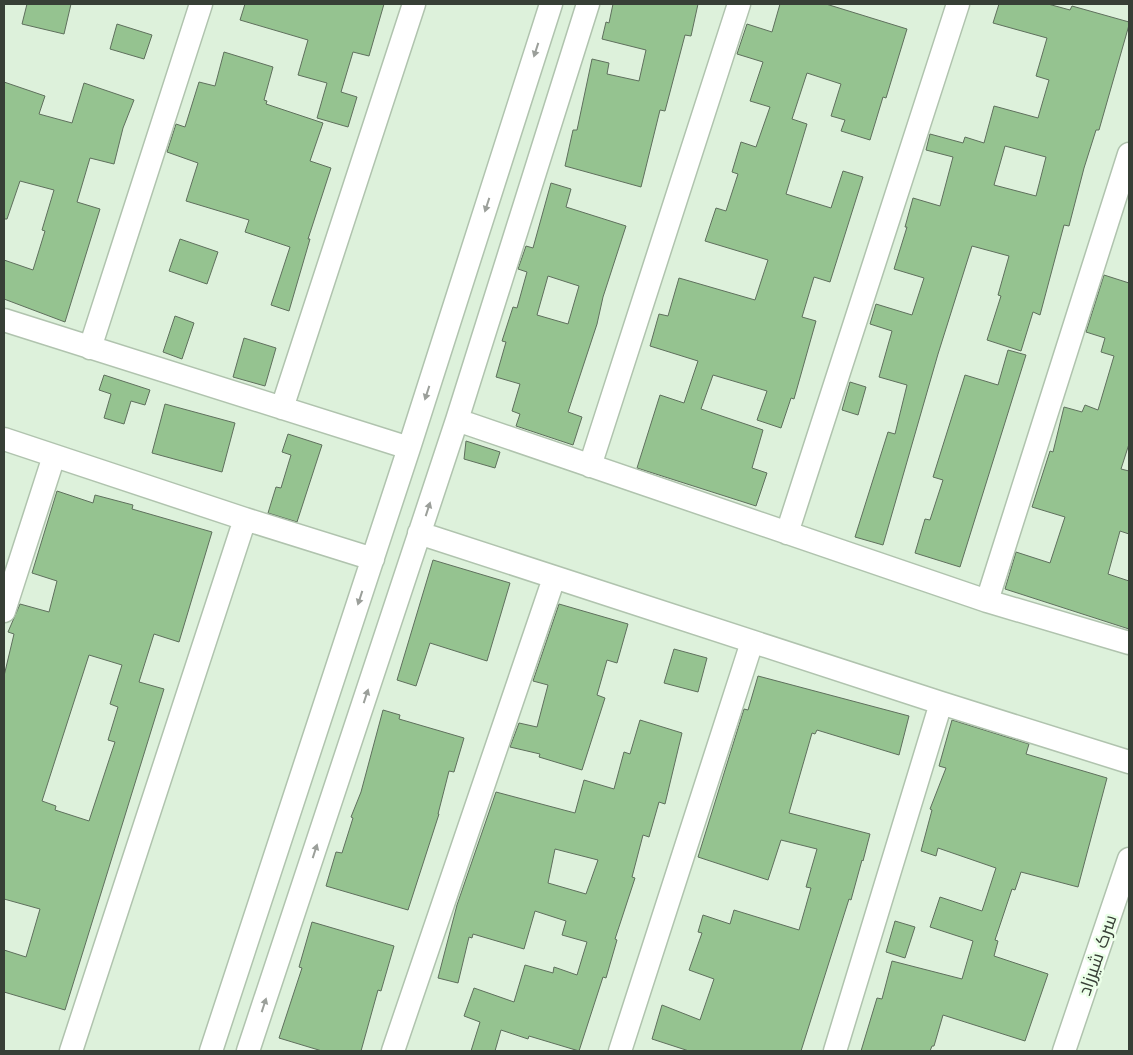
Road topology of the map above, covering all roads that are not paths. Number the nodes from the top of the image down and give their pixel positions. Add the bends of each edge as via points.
1 (201, 4) edge
2 (414, 4) edge
3 (550, 4) edge
4 (588, 4) edge
5 (739, 4) edge
6 (958, 4) edge
7 (1129, 154) edge
8 (4, 320) edge
9 (90, 348) junction
10 (436, 363) junction
11 (471, 374) junction
12 (282, 408) junction
13 (457, 420) junction
14 (4, 439) edge
15 (409, 448) junction
16 (54, 456) junction
17 (590, 466) junction
18 (245, 519) junction
19 (420, 533) junction
20 (788, 533) junction
21 (373, 559) junction
22 (554, 578) junction
23 (987, 601) junction
24 (4, 611) edge
25 (752, 642) junction
26 (1129, 643) edge
27 (941, 703) junction
28 (1125, 760) edge
29 (1129, 859) edge
30 (71, 1051) edge
31 (210, 1051) edge
32 (248, 1051) edge
33 (393, 1051) edge
34 (620, 1051) edge
35 (834, 1051) edge
36 (1064, 1051) edge

1 - 9 street
2 - 12 street
3 -> 10 street
4 - 11 street
5 - 17 street
6 - 20 street
7 - 23 street
8 - 9 street
9 - 12 street
10 - 11 street
10 -> 15 street
11 - 13 street
12 - 15 street
13 - 17 street
19 -> 13 street
14 - 16 street
15 - 21 street
16 - 18 street
16 - 24 street
17 - 20 street
18 - 21 street
18 - 30 street
19 - 22 street
32 -> 19 street
20 - 23 street
21 -> 31 street
22 - 25 street
22 - 33 street
23 - 26 street
25 - 27 street
25 - 34 street
27 - 28 street
27 - 35 street
29 - 36 street, سرک شیرزاد

